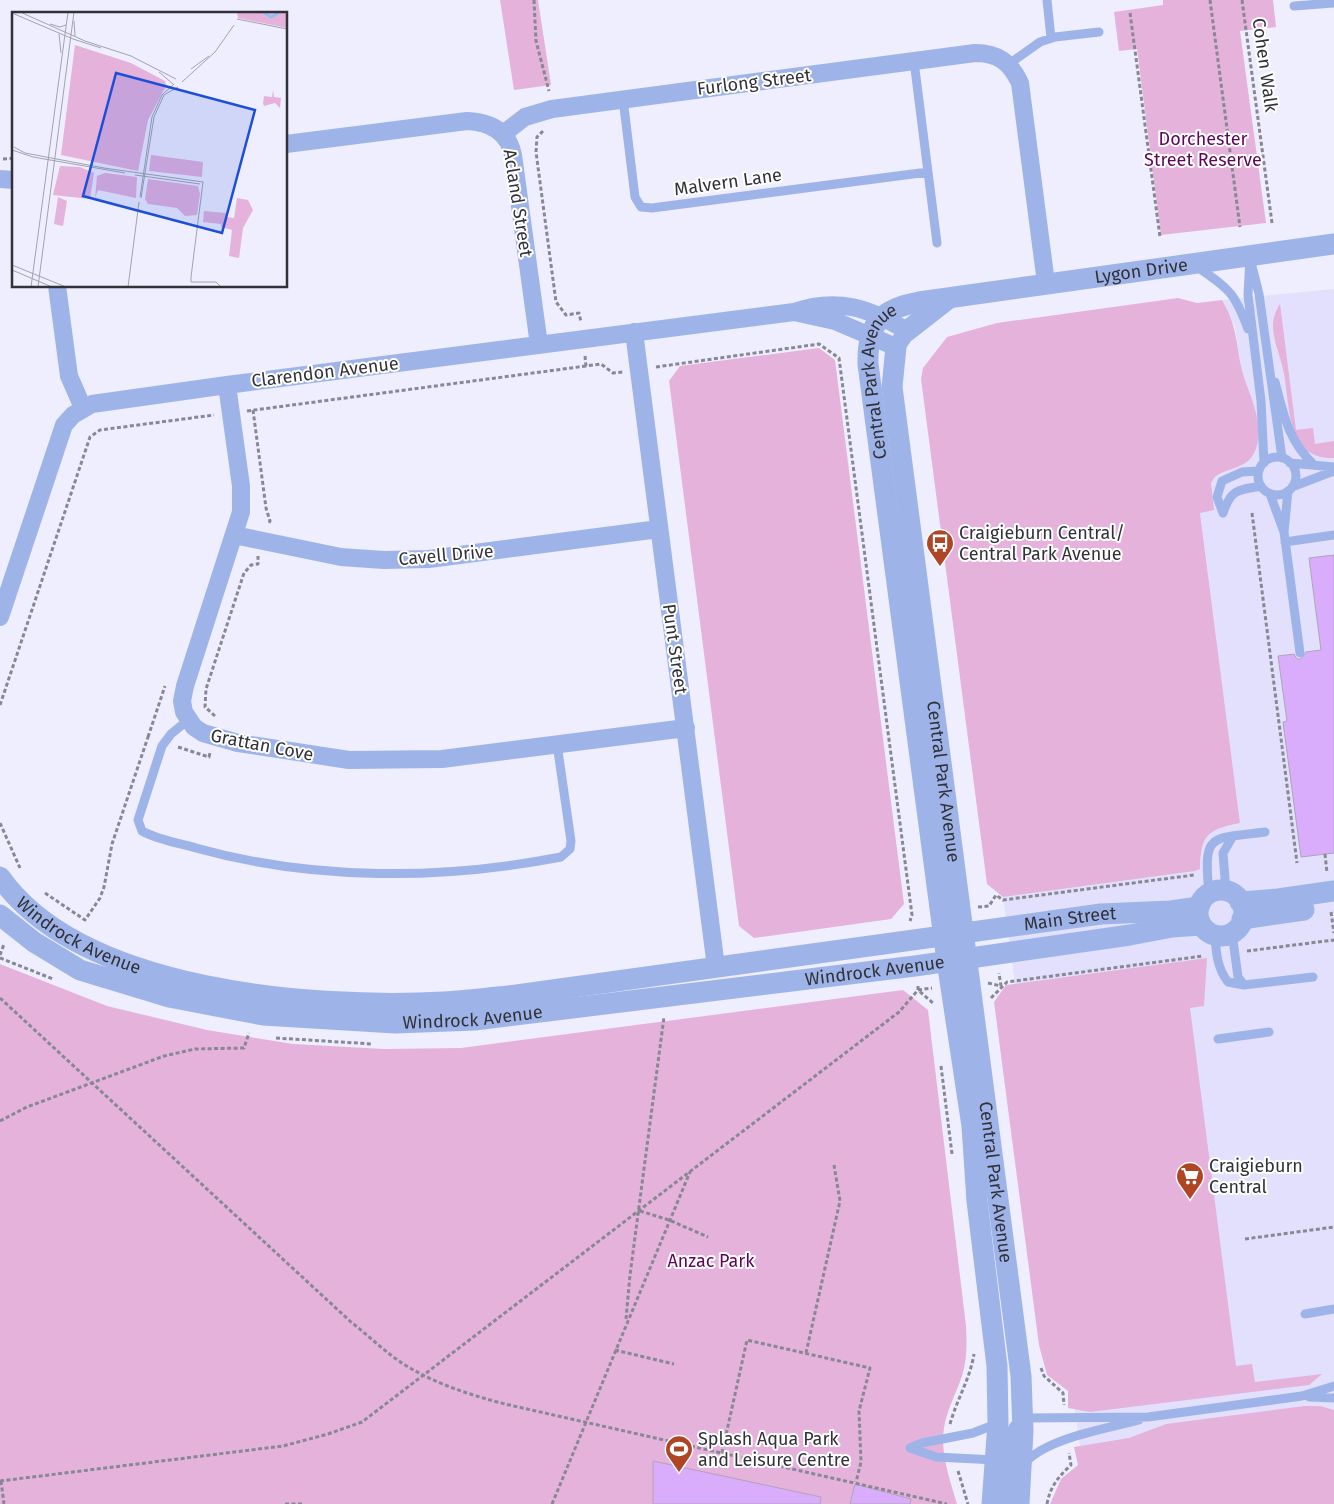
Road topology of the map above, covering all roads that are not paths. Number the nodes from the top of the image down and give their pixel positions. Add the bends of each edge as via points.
1 (1047, 0) edge
2 (1334, 3) edge
3 (1294, 6) dead end
4 (1099, 32) dead end
5 (1052, 38) junction
6 (914, 61) junction
7 (1009, 64) junction
8 (623, 99) junction
9 (503, 134) junction
10 (288, 144) edge
11 (928, 172) junction
12 (937, 243) dead end
13 (1334, 244) edge
14 (1250, 256) junction
15 (1193, 264) junction
16 (1046, 283) junction
17 (57, 288) edge
18 (948, 298) junction
19 (794, 312) junction
20 (882, 316) junction
21 (634, 332) junction
22 (870, 336) junction
23 (902, 339) junction
24 (1254, 343) junction
25 (538, 345) junction
26 (1266, 351) junction
27 (227, 385) junction
28 (83, 408) junction
29 (1286, 460) junction
30 (1264, 463) junction
31 (1314, 464) junction
32 (1334, 467) edge
33 (1259, 471) junction
34 (1334, 471) edge
35 (1261, 486) junction
36 (1290, 489) junction
37 (1270, 494) junction
38 (659, 529) junction
39 (1284, 532) junction
40 (234, 534) junction
41 (1334, 535) edge
42 (1286, 542) junction
43 (0, 617) edge
44 (1300, 653) dead end
45 (188, 720) junction
46 (686, 728) junction
47 (557, 744) junction
48 (1265, 832) dead end
49 (1232, 836) junction
50 (0, 877) edge
51 (1334, 891) edge
52 (1334, 906) edge
53 (949, 910) junction
54 (0, 915) edge
55 (1220, 917) junction
56 (0, 930) edge
57 (953, 935) junction
58 (34, 942) junction
59 (957, 959) junction
60 (716, 967) junction
61 (1313, 977) dead end
62 (1244, 985) junction
63 (719, 988) junction
64 (1269, 1032) dead end
65 (1218, 1039) dead end
66 (1334, 1310) edge
67 (1305, 1314) dead end
68 (1334, 1386) edge
69 (1302, 1396) junction
70 (1334, 1398) edge
71 (1148, 1417) junction
72 (1022, 1420) junction
73 (998, 1423) junction
74 (996, 1460) junction
75 (1021, 1468) junction
76 (992, 1504) edge
77 (1005, 1504) edge
78 (1019, 1504) edge

1 - 5 lane
2 - 3 lane
4 - 5 lane
5 - 7 lane via 1040,42
6 - 7 street, Furlong Street via 984,53
6 - 8 street, Furlong Street
6 - 11 lane
7 - 16 street via 1022,92
8 - 9 street, Furlong Street via 552,108 525,117
8 - 11 lane, Malvern Lane via 634,190 637,203 646,209
9 - 10 street, Acland Street via 485,122 467,121
9 - 25 street, Acland Street via 509,141 514,158
11 - 12 lane
13 - 14 street, Lygon Drive
14 - 15 street, Lygon Drive
14 - 24 lane via 1248,295
14 - 26 lane via 1259,294
15 - 16 street, Lygon Drive
15 - 24 lane via 1234,296
16 - 18 street, Lygon Drive
17 - 28 street via 69,376
18 - 20 street, Central Park Avenue via 902,305
18 - 23 street, Central Park Avenue
19 - 20 street, Clarendon Avenue via 830,305 858,308
19 - 21 street, Clarendon Avenue
19 - 22 street, Clarendon Avenue via 835,321
20 - 22 street, Central Park Avenue
20 - 23 street, Clarendon Avenue
21 - 25 street, Clarendon Avenue
21 - 38 street, Punt Street
22 - 23 street, Clarendon Avenue
22 - 53 street, Central Park Avenue via 868,364
23 - 53 street, Central Park Avenue via 892,387
24 - 30 lane via 1264,432
25 - 27 street, Clarendon Avenue
26 - 29 lane
26 - 31 lane via 1287,427 1294,443
27 - 28 street, Clarendon Avenue via 105,401
27 - 40 street, Grattan Cove via 241,486 241,512
28 - 43 street, Clarendon Avenue via 64,425 57,442
29 - 30 lane via 1272,458
29 - 31 lane
29 - 36 lane via 1295,474
30 - 33 lane
31 - 32 lane
33 - 35 lane
33 - 35 lane via 1242,472 1222,481 1217,497 1223,512 1235,491
34 - 36 lane
35 - 37 lane
36 - 37 lane
36 - 39 lane
37 - 39 lane
38 - 40 street, Cavell Drive via 429,559 384,560 341,557
38 - 46 street, Punt Street
39 - 42 lane
40 - 45 street, Grattan Cove via 185,686 182,701
41 - 42 lane
42 - 44 lane
45 - 47 street, Grattan Cove via 203,733 238,743 349,760 442,759
45 - 47 lane via 162,746 138,820 142,831 210,852 319,870 426,873 561,857 570,849 571,841
46 - 47 street, Grattan Cove
46 - 60 street, Punt Street
48 - 49 lane
49 - 55 lane via 1223,853
49 - 55 lane via 1217,839 1210,845
50 - 60 street, Windrock Avenue via 24,905 61,934 95,952 181,979 279,996 354,1002 444,1002
51 - 55 street, Main Street via 1278,899
52 - 55 street, Main Street
53 - 57 street, Central Park Avenue
54 - 58 street, Windrock Avenue
55 - 57 street, Main Street via 1171,912 1101,914
55 - 59 street, Main Street via 1130,935
55 - 62 lane via 1238,977
55 - 62 lane via 1222,974 1228,982
56 - 58 street
57 - 59 street, Central Park Avenue
57 - 60 street, Windrock Avenue
58 - 63 street, Windrock Avenue via 80,970 169,997 307,1019 395,1023 475,1020
59 - 63 street, Windrock Avenue
59 - 72 street, Central Park Avenue via 1021,1376
59 - 73 street, Central Park Avenue via 977,1201 997,1366
60 - 63 street
61 - 62 lane
64 - 65 lane
66 - 67 lane
68 - 69 lane
69 - 70 lane
69 - 71 lane
71 - 72 lane
71 - 75 lane via 1067,1440 1037,1453
72 - 75 street, Central Park Avenue
72 - 77 lane via 1013,1426 1011,1432
73 - 74 street, Central Park Avenue
73 - 74 lane via 973,1433 922,1442 910,1448 929,1456
74 - 76 street, Central Park Avenue
75 - 78 street, Central Park Avenue

